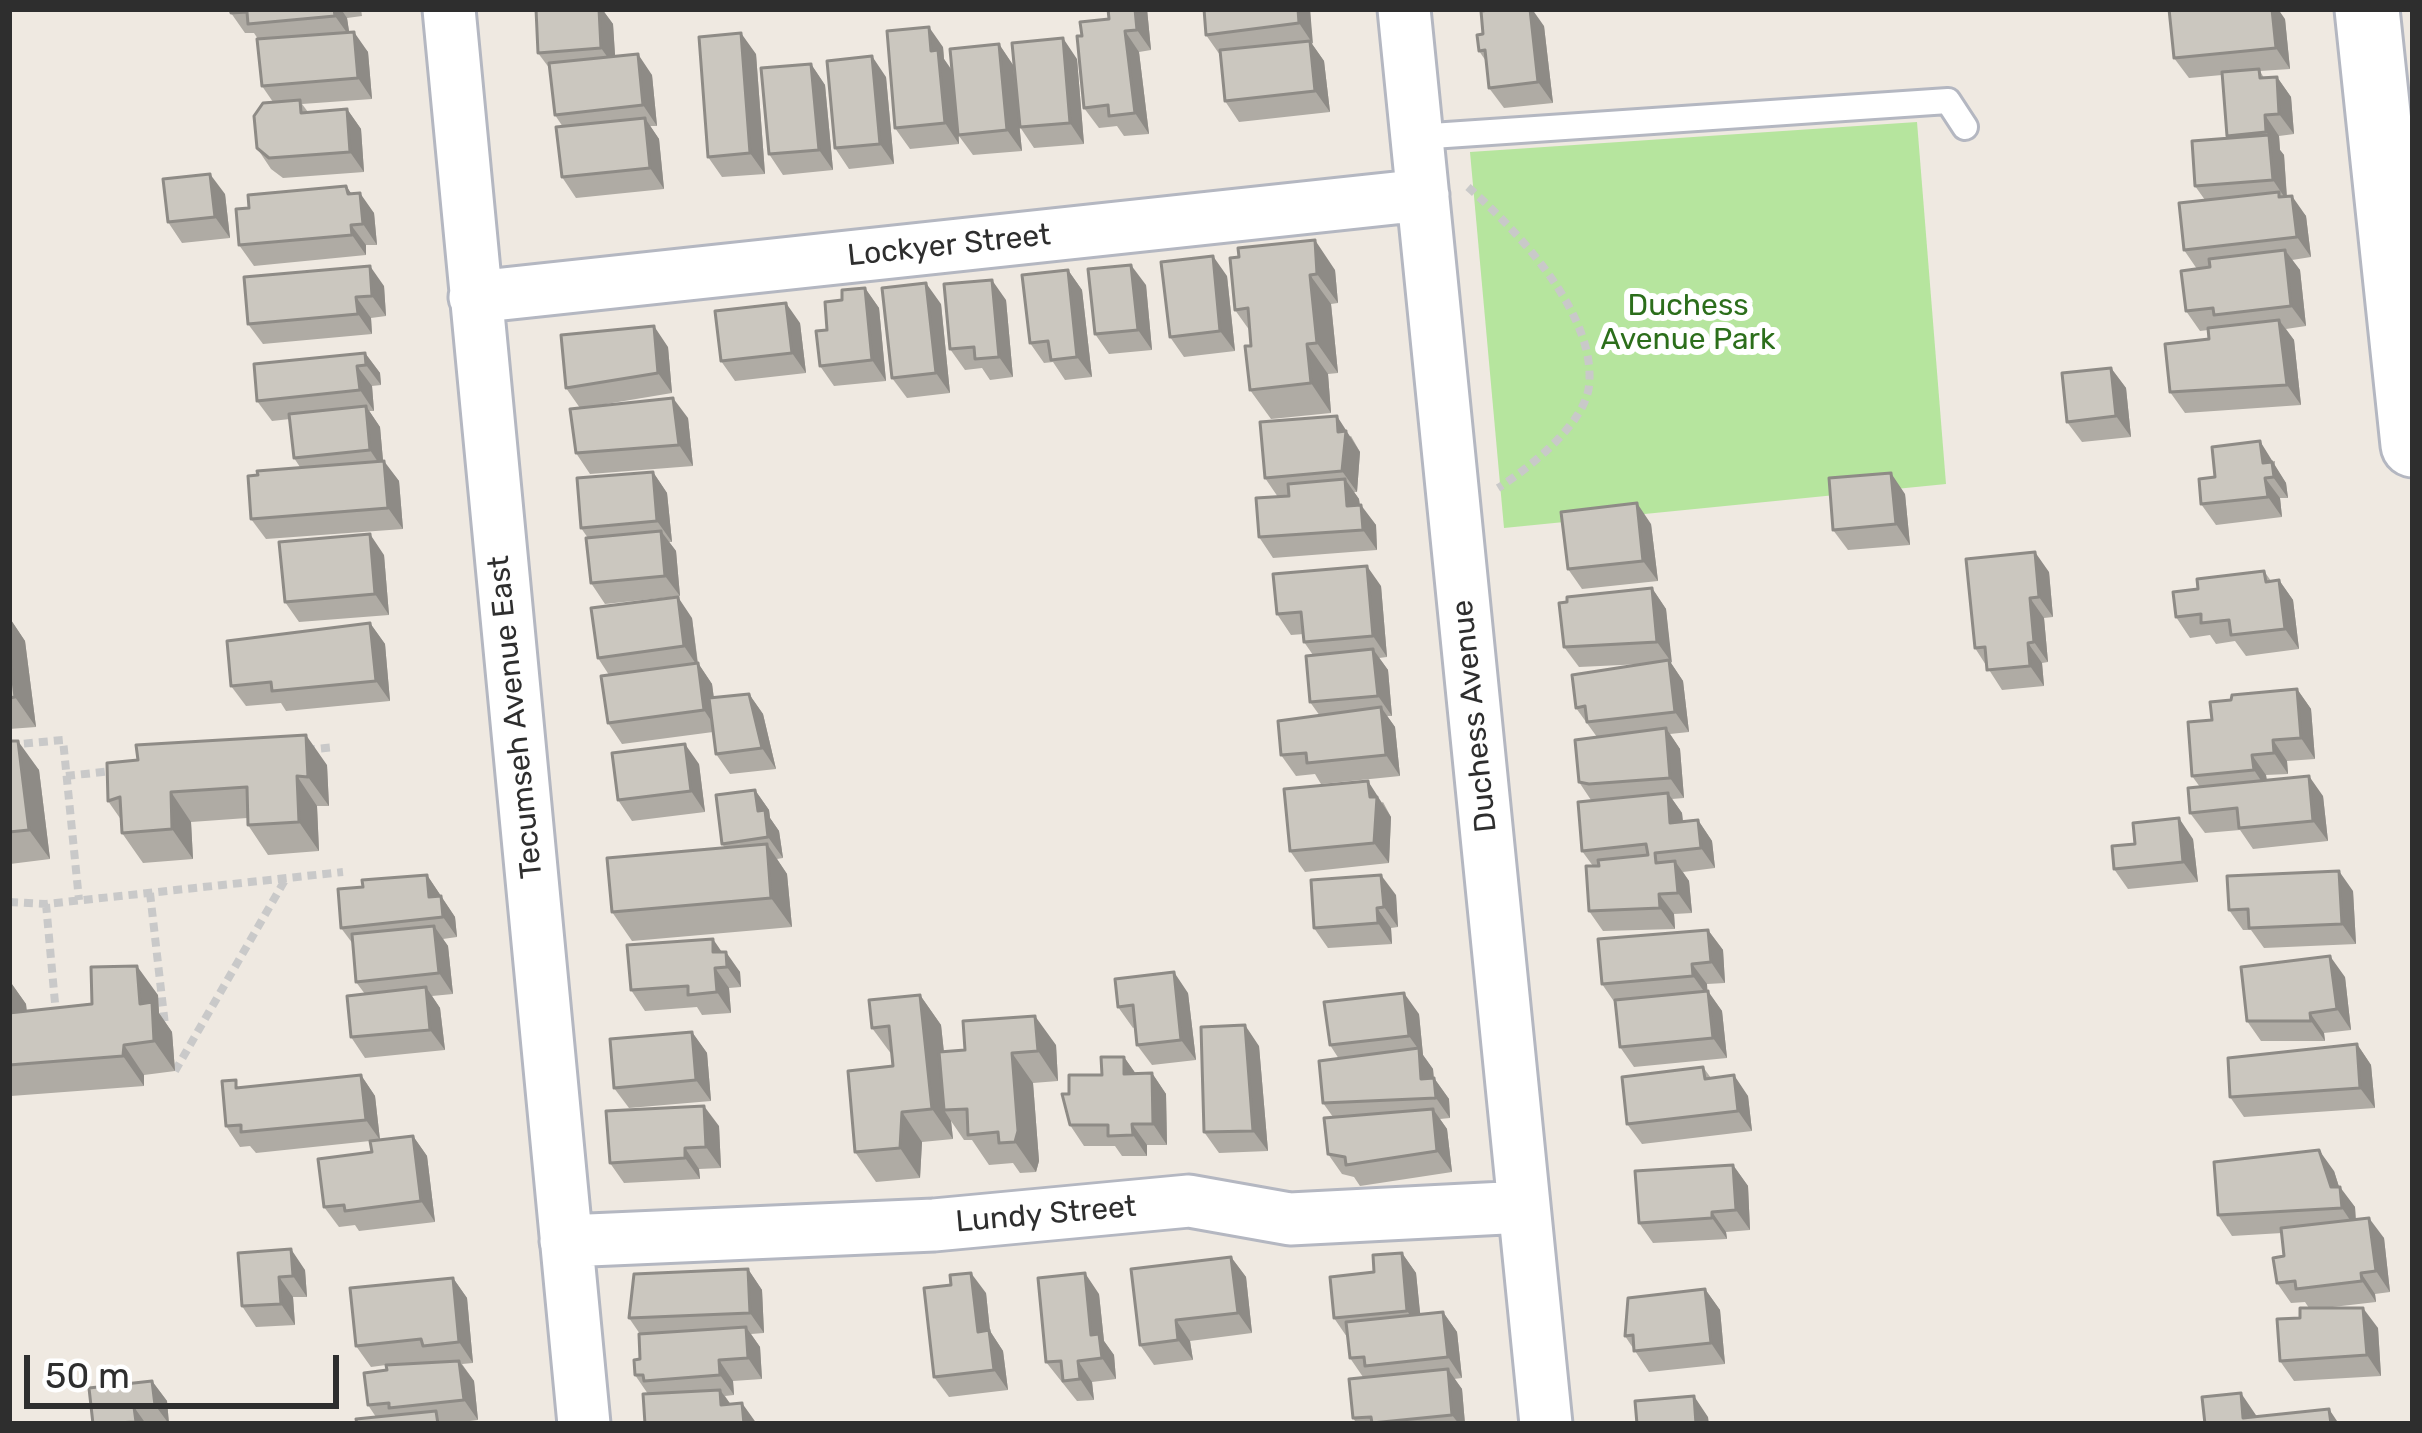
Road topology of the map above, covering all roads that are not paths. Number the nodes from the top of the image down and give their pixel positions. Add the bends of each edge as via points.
1 (449, 9) edge
2 (1404, 9) edge
3 (2367, 9) edge
4 (1965, 127) dead end
5 (1417, 140) junction
6 (1423, 195) junction
7 (2401, 210) edge
8 (475, 297) junction
9 (2413, 445) edge
10 (1524, 1207) junction
11 (566, 1241) junction
12 (584, 1424) edge
13 (1546, 1424) edge

1 - 8 street, Tecumseh Avenue East
2 - 5 street, Duchess Avenue
3 - 7 street
4 - 5 lane via 1948,100
5 - 6 street, Duchess Avenue
6 - 8 street, Lockyer Street
6 - 10 street, Duchess Avenue
7 - 9 street
8 - 11 street, Tecumseh Avenue East
10 - 11 street, Lundy Street via 1290,1219 1189,1201 934,1225
10 - 13 street, Duchess Avenue
11 - 12 street, Tecumseh Avenue East

